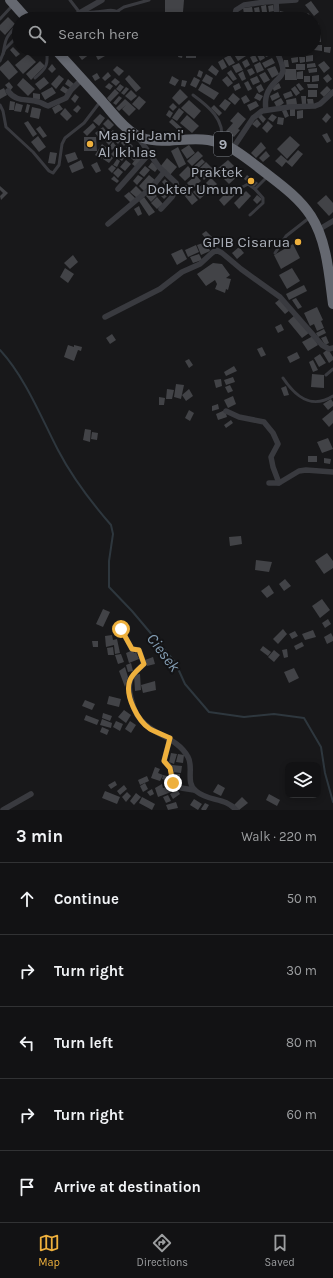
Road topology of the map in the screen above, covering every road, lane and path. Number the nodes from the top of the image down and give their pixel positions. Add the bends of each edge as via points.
1 (70, 0) edge
2 (102, 0) edge
3 (148, 0) edge
4 (296, 0) edge
5 (276, 1) edge
6 (12, 2) edge
7 (18, 12) edge
8 (79, 12) edge
9 (82, 12) edge
10 (106, 12) edge
11 (116, 12) joint
12 (235, 12) edge
13 (277, 12) edge
14 (0, 19) edge
15 (12, 31) edge
16 (12, 41) edge
17 (2, 54) junction
18 (47, 56) edge
19 (61, 56) edge
20 (279, 56) edge
21 (0, 61) edge
22 (35, 78) dead end
23 (82, 79) junction
24 (8, 91) dead end
25 (333, 92) edge
26 (193, 95) dead end
27 (102, 100) junction
28 (0, 105) edge
29 (266, 110) junction
30 (136, 134) junction
31 (221, 143) junction
32 (233, 148) junction
33 (149, 154) junction
34 (164, 172) junction
35 (268, 175) junction
36 (118, 189) dead end
37 (239, 189) dead end
38 (255, 189) junction
39 (161, 208) dead end
40 (250, 215) dead end
41 (311, 216) junction
42 (333, 221) edge
43 (108, 224) dead end
44 (318, 230) junction
45 (275, 253) dead end
46 (333, 304) edge
47 (105, 317) dead end
48 (333, 348) edge
49 (333, 369) edge
50 (326, 375) dead end
51 (283, 378) dead end
52 (333, 396) edge
53 (226, 410) dead end
54 (333, 472) edge
55 (269, 483) dead end
56 (279, 483) junction
57 (121, 629) dead end
58 (170, 738) junction
59 (194, 790) junction
60 (31, 794) dead end
61 (3, 810) edge
62 (236, 810) edge

1 - 8 lane
2 - 9 street
3 - 11 lane
4 - 5 street
5 - 12 street via 244,5
5 - 13 street
6 - 7 highway
6 - 14 lane
10 - 11 street
15 - 17 lane via 5,40
16 - 17 lane
17 - 21 lane
18 - 22 lane via 46,68
19 - 23 highway, 9
20 - 29 street via 283,66 282,73 265,96
23 - 24 street via 70,90 66,98 48,106 40,102 18,99
23 - 27 highway, 9
25 - 29 street via 315,106
26 - 31 lane via 208,107 218,120 223,135
27 - 28 lane via 89,118 65,138 59,165 53,173 6,126
27 - 30 highway, 9 via 119,120
29 - 32 street via 253,118
30 - 31 highway, 9 via 160,141 195,139
30 - 33 street
31 - 32 highway, 9
32 - 35 highway, 9
33 - 34 street
33 - 36 street
34 - 39 street via 176,181 177,187 172,197
34 - 43 street via 152,187
35 - 38 lane
35 - 41 highway, 9
37 - 38 lane via 248,184
38 - 40 lane via 263,198 263,203
41 - 44 highway, 9
41 - 45 lane via 286,236
42 - 44 street
44 - 46 highway, 9 via 325,252
47 - 48 street via 160,289 182,272 200,264 216,250 280,297 322,345 329,349
49 - 50 lane
51 - 52 lane via 304,400 321,402
53 - 56 street via 239,417 264,422 273,433 278,444 271,462
54 - 56 street via 299,471
55 - 56 street
57 - 58 street via 132,649 139,650 144,664 129,683 134,710 148,726
58 - 59 street via 189,758 191,784
58 - 59 street via 164,761 170,768 173,783 181,788
59 - 62 street via 203,796 230,803
60 - 61 street

